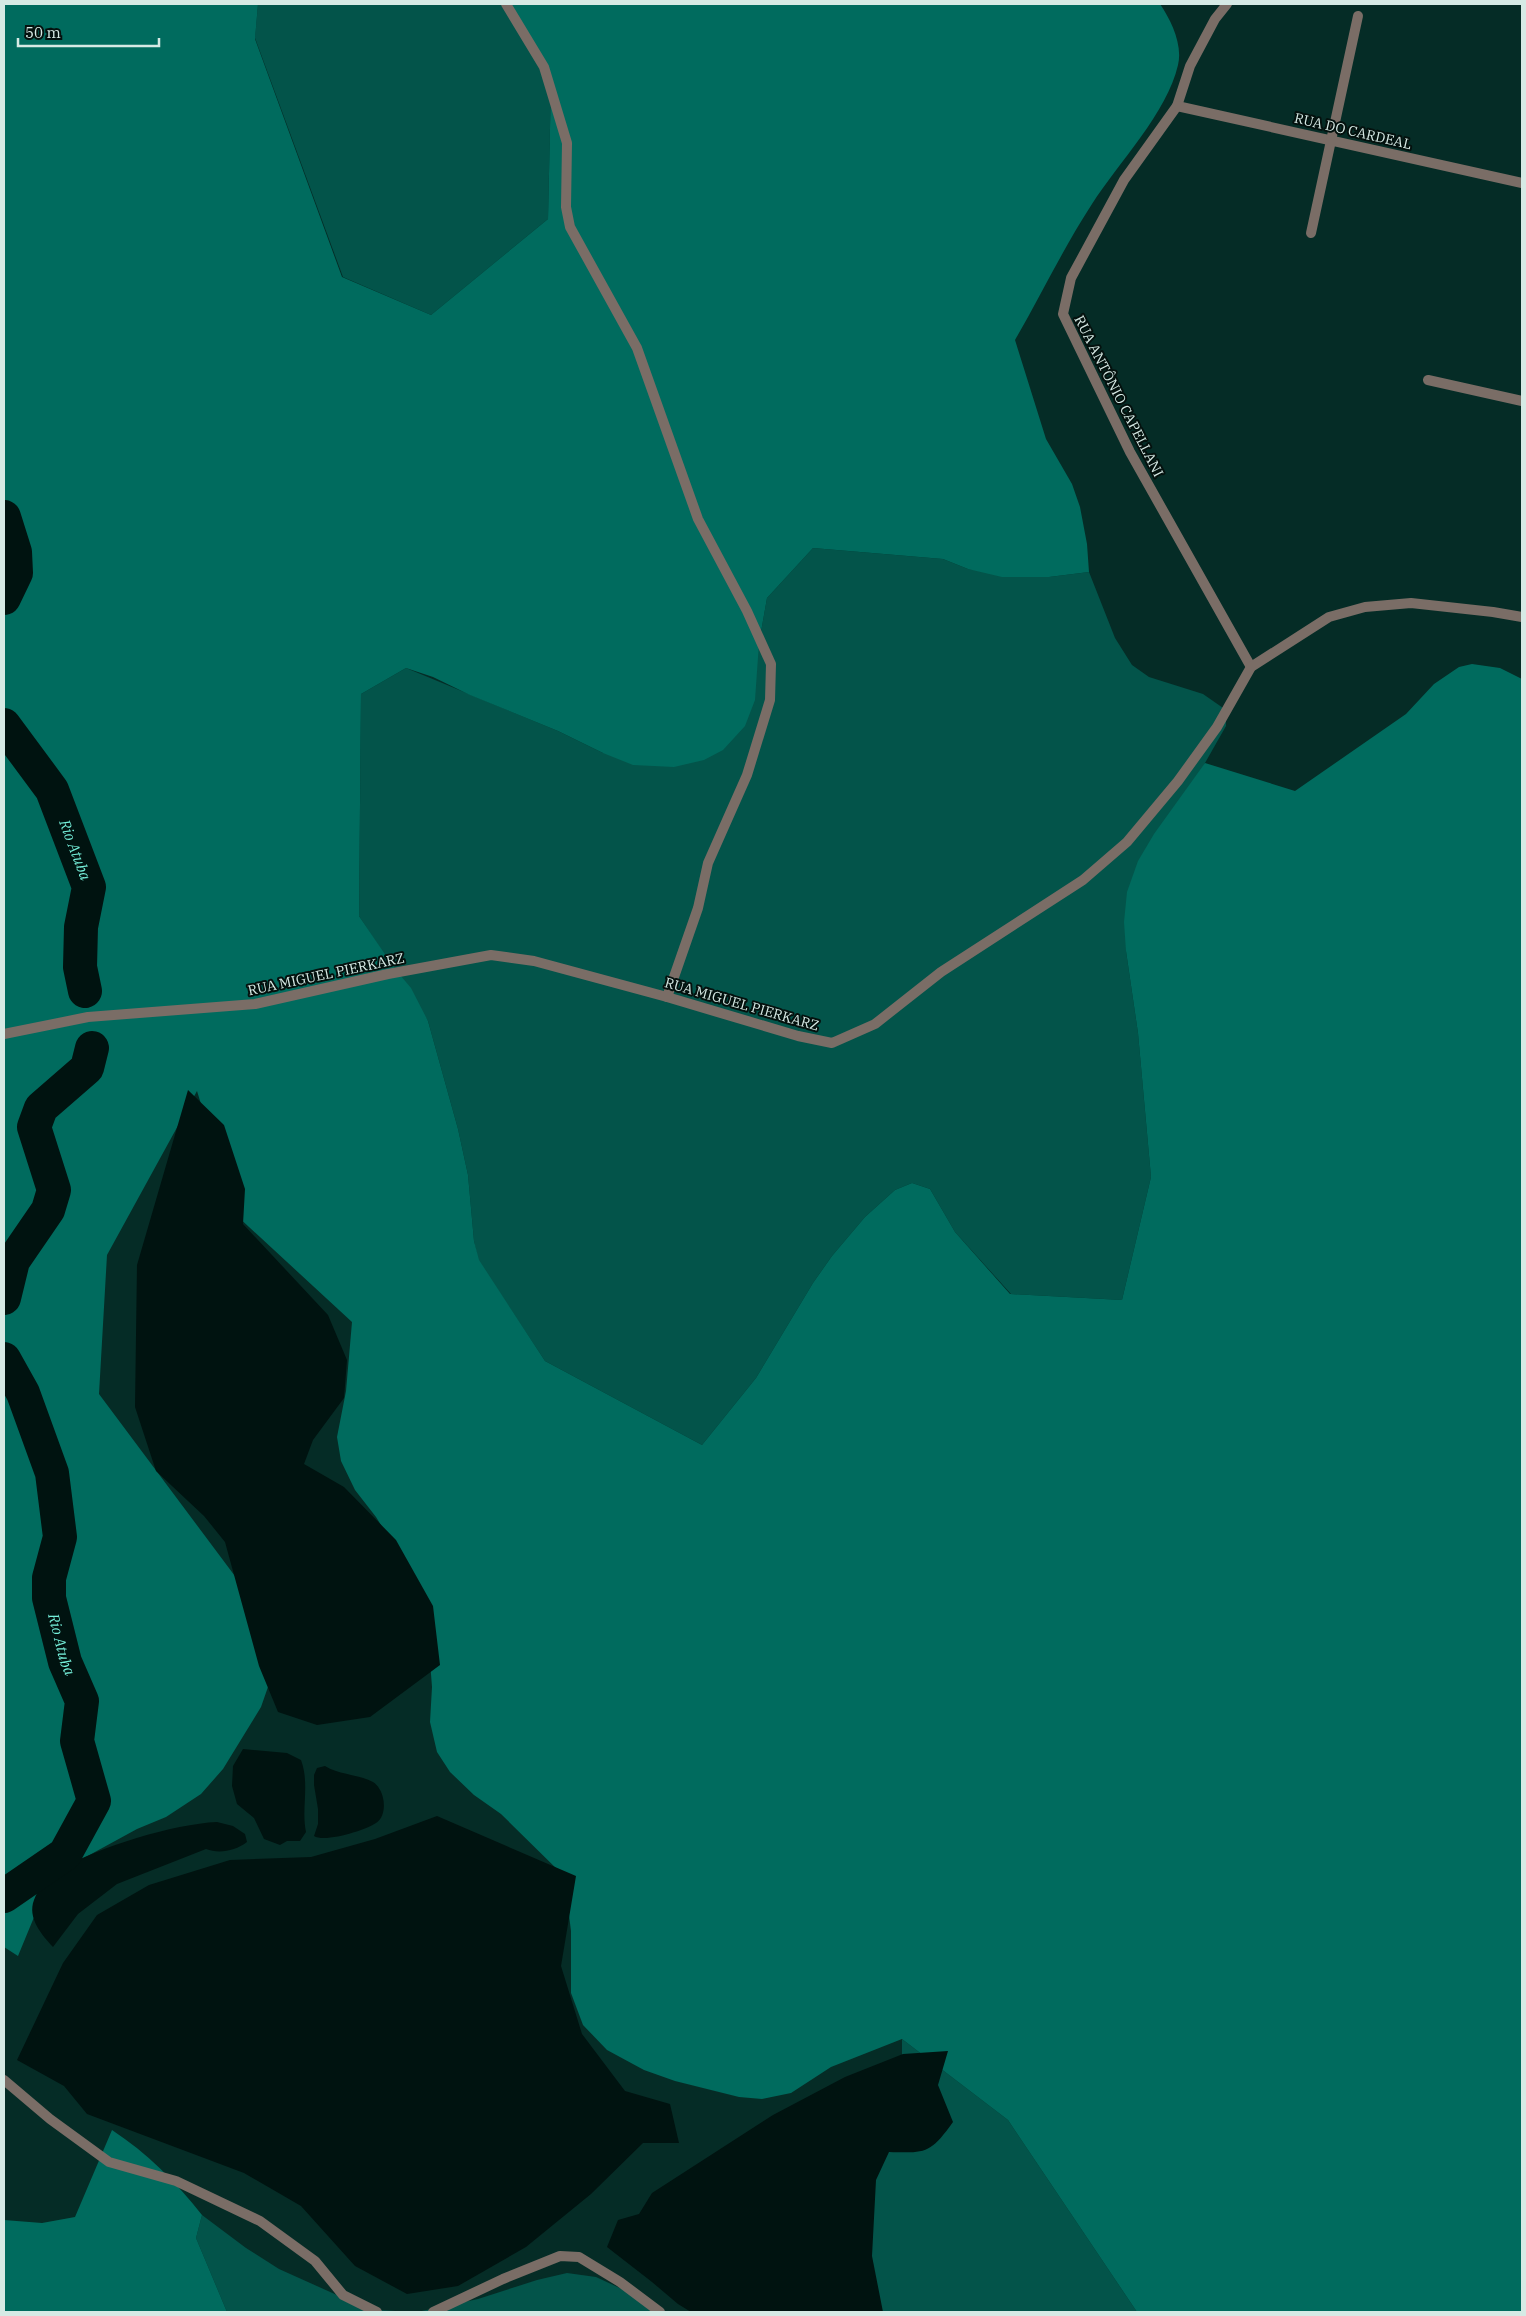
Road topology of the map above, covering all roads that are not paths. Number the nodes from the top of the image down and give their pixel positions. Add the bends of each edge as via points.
1 (506, 4) edge
2 (1226, 4) edge
3 (1358, 16) dead end
4 (1178, 106) junction
5 (1332, 140) junction
6 (1522, 183) edge
7 (1311, 233) dead end
8 (1428, 380) dead end
9 (1522, 401) edge
10 (1522, 617) edge
11 (1251, 667) junction
12 (667, 997) junction
13 (4, 1034) edge
14 (4, 2080) edge
15 (377, 2312) edge
16 (433, 2312) edge
17 (660, 2312) edge

1 - 12 street via 544,67 567,143 566,207 570,227 637,348 698,519 771,664 770,700 747,774 708,863 698,908
2 - 4 street, RUA ANTÔNIO CAPELLANI via 1190,66
3 - 5 street
4 - 5 street, RUA DO CARDEAL
4 - 11 street, RUA ANTÔNIO CAPELLANI via 1119,188 1071,278 1063,314 1130,452
5 - 6 street, RUA DO CARDEAL
5 - 7 street
8 - 9 street
10 - 11 street, RUA MIGUEL PIERKARZ via 1411,603 1365,607 1329,617
11 - 12 street, RUA MIGUEL PIERKARZ via 1217,727 1178,781 1126,842 1083,880 942,972 874,1024 832,1043
12 - 13 street, RUA MIGUEL PIERKARZ via 534,961 491,956 388,974 255,1004 88,1017
14 - 15 street via 109,2162 176,2181 260,2221 315,2261 343,2295
16 - 17 street via 560,2256 579,2257

